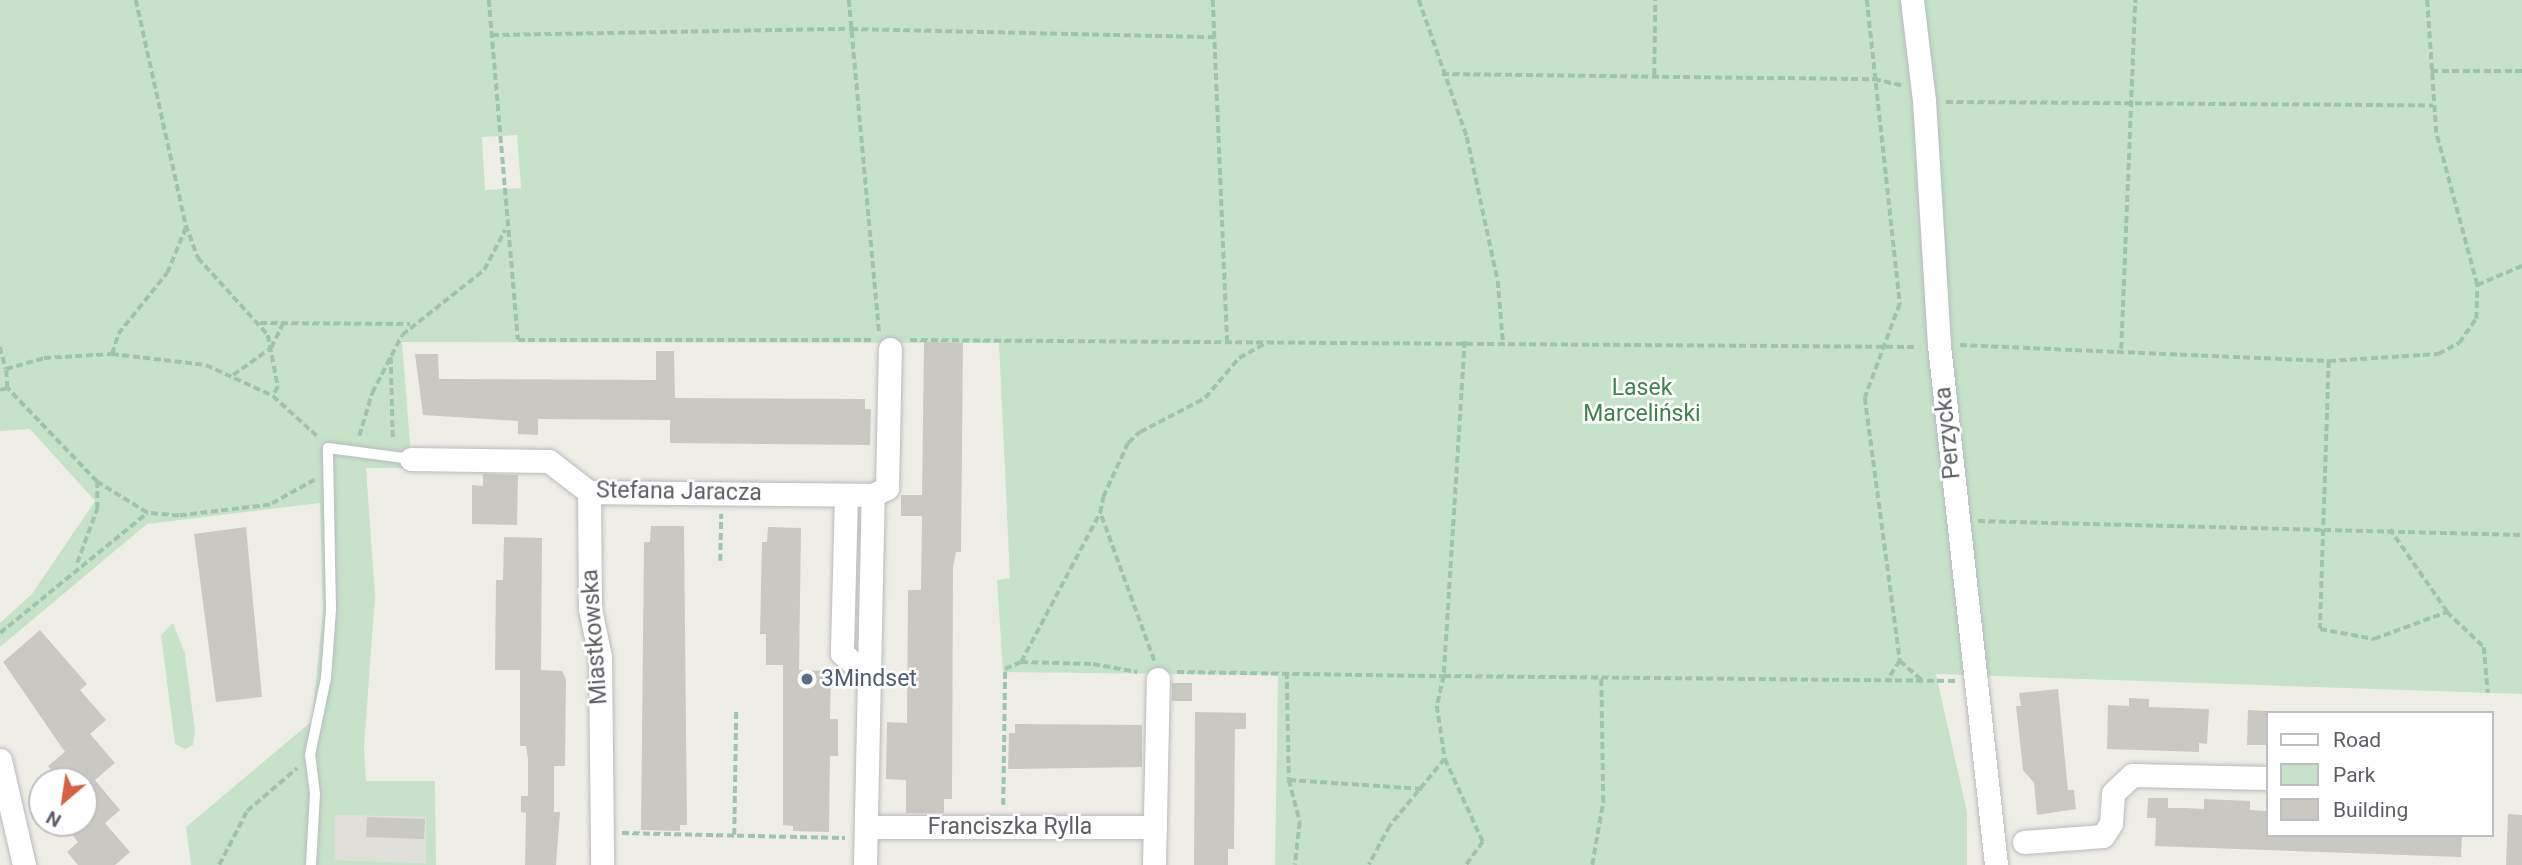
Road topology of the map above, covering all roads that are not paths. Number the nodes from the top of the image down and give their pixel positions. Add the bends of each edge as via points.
1 (1912, 0) edge
2 (899, 345) road end
3 (402, 458) joint
4 (589, 492) junction
5 (846, 495) junction
6 (873, 495) junction
7 (1158, 675) road end
8 (868, 677) junction
9 (0, 760) edge
10 (2266, 778) edge
11 (1155, 827) junction
12 (860, 832) junction
13 (2007, 847) edge
14 (24, 865) edge
15 (311, 865) edge
16 (602, 865) edge
17 (865, 865) edge
18 (1154, 865) edge

1 - 13 street, Perzycka via 1924,100 1939,345
2 - 6 street via 887,488
3 - 4 street, Stefana Jaracza via 549,461
3 - 15 lane via 328,448 331,610 326,678 310,755 315,794
4 - 5 street, Stefana Jaracza
4 - 16 street, Miastkowska via 590,609 600,657
5 - 6 street, Stefana Jaracza
5 - 8 street via 842,653
6 - 8 street
7 - 11 street
8 - 12 street
9 - 14 street
10 - 13 street via 2133,775 2113,793 2111,823 2103,836
11 - 12 street, Franciszka Rylla
11 - 18 street
12 - 17 street

